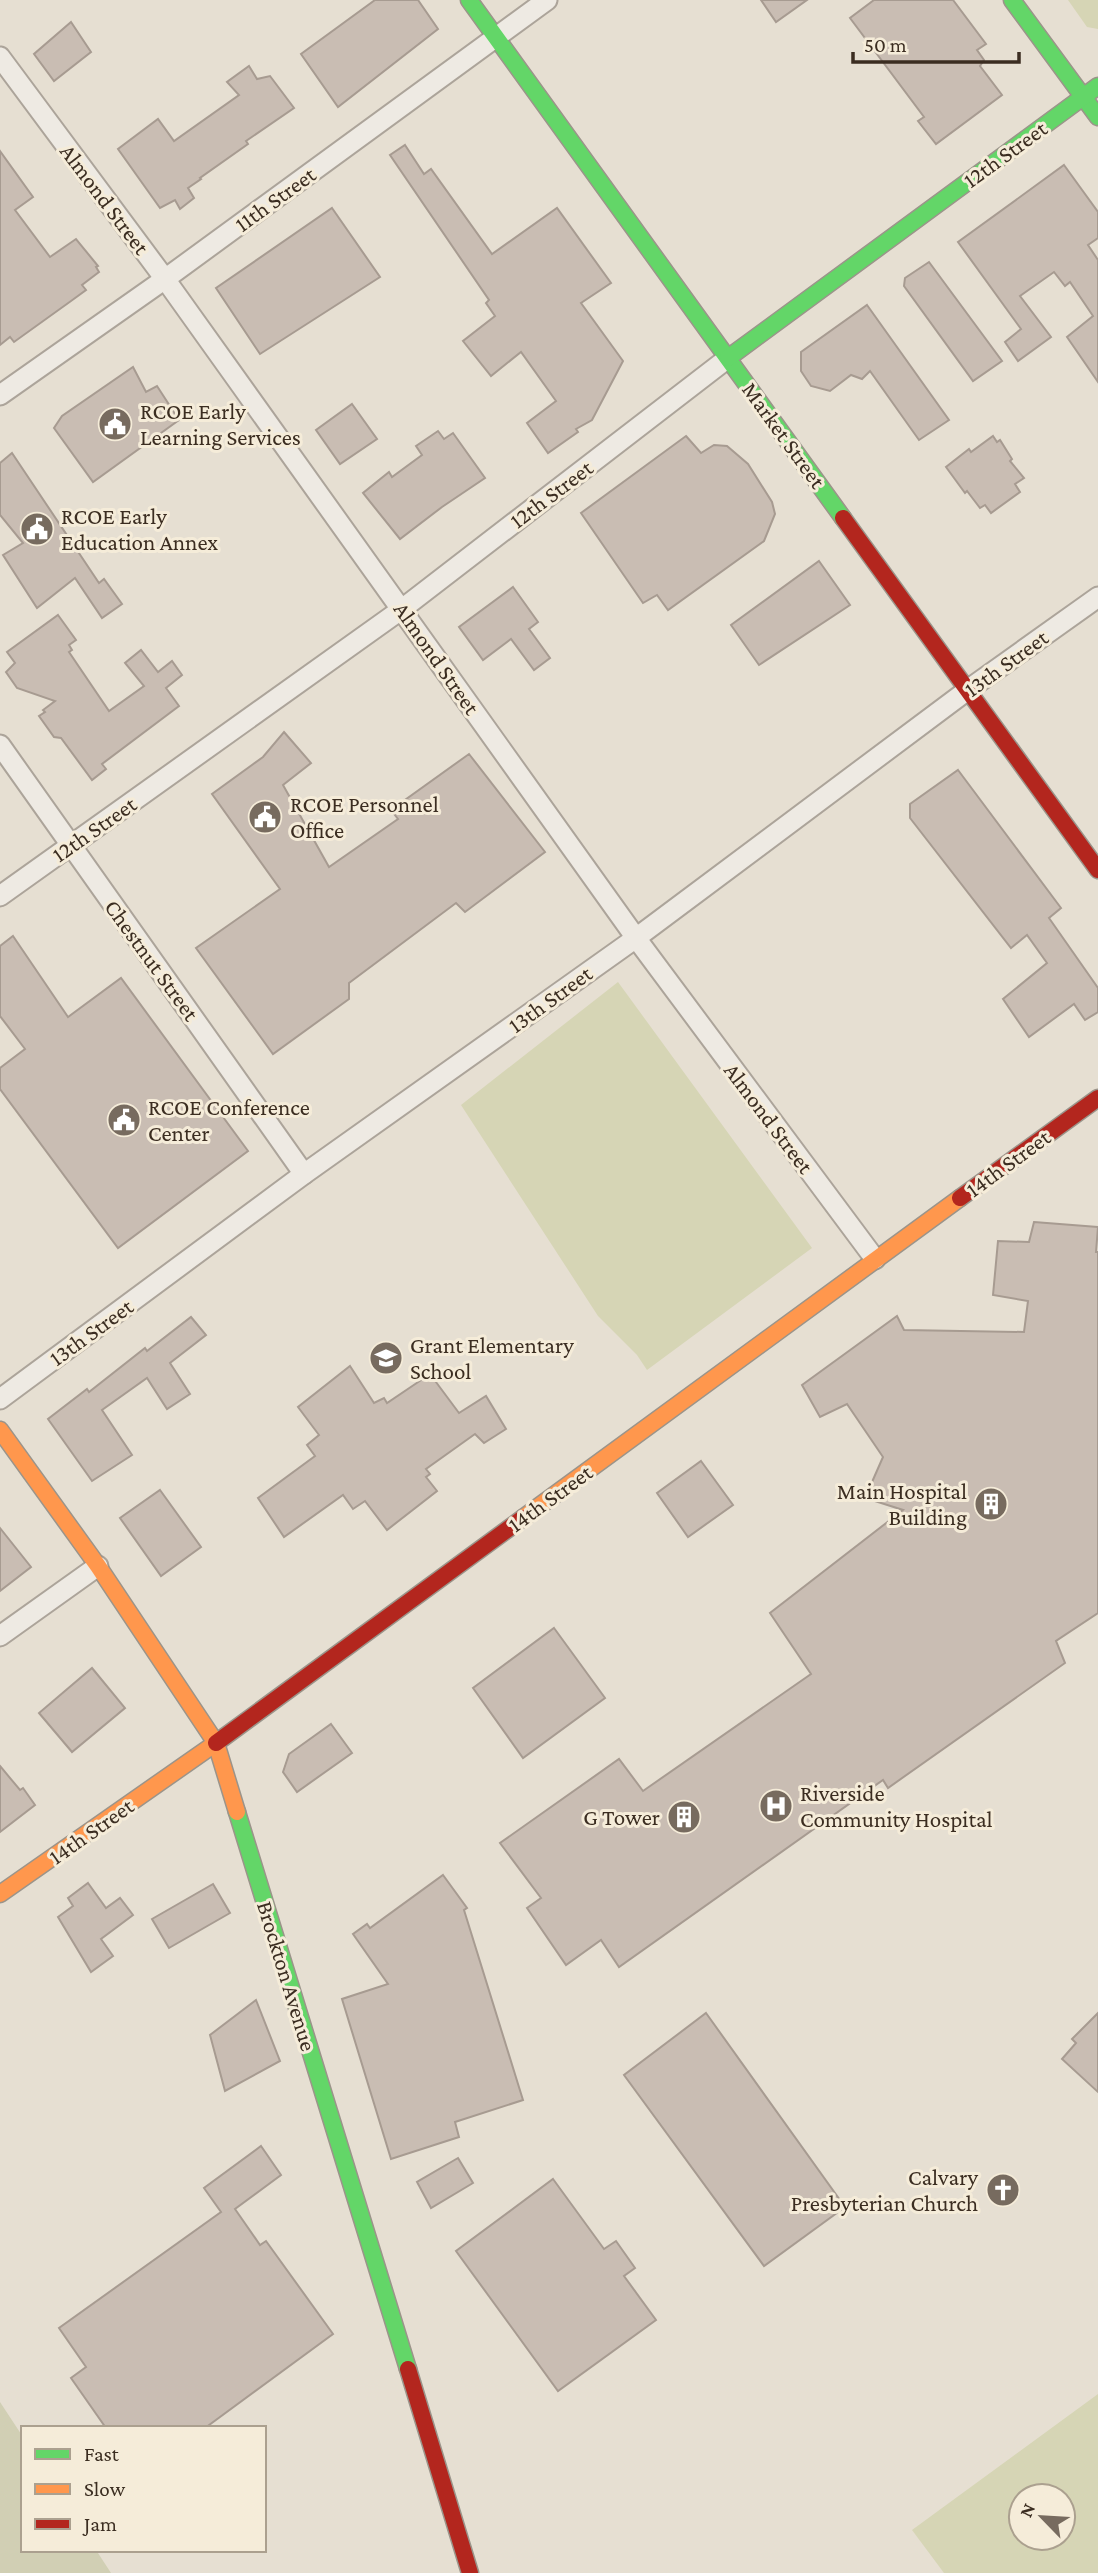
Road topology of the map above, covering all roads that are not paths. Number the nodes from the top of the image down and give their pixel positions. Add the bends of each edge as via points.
1 (469, 0) edge
2 (547, 0) edge
3 (1012, 0) edge
4 (496, 37) junction
5 (0, 57) edge
6 (1098, 86) edge
7 (1083, 96) junction
8 (1098, 117) edge
9 (165, 279) junction
10 (728, 358) junction
11 (0, 395) edge
12 (1098, 597) edge
13 (402, 608) junction
14 (969, 689) junction
15 (0, 745) edge
16 (70, 845) junction
17 (1098, 870) edge
18 (0, 896) edge
19 (636, 938) junction
20 (1098, 1098) edge
21 (304, 1174) junction
22 (875, 1259) junction
23 (0, 1399) edge
24 (0, 1430) edge
25 (98, 1566) junction
26 (0, 1636) edge
27 (216, 1744) junction
28 (0, 1894) edge
29 (470, 2573) edge

1 - 4 main road, Market Street
2 - 4 street, 11th Street
3 - 7 main road
4 - 9 street, 11th Street
4 - 10 main road, Market Street
5 - 9 street, Almond Street
6 - 7 main road, 12th Street
7 - 8 main road
7 - 10 main road, 12th Street
9 - 11 street, 11th Street
9 - 13 street, Almond Street
10 - 13 street, 12th Street
10 - 14 main road, Market Street
12 - 14 street, 13th Street
13 - 16 street, 12th Street
13 - 19 street, Almond Street
14 - 17 main road, Market Street
14 - 19 street, 13th Street
15 - 16 street, Chestnut Street
16 - 18 street, 12th Street
16 - 21 street, Chestnut Street
19 - 21 street, 13th Street
19 - 22 street, Almond Street
20 - 22 main road, 14th Street
21 - 23 street, 13th Street
22 - 27 main road, 14th Street
24 - 25 main road, Brockton Avenue
25 - 26 street
25 - 27 main road, Brockton Avenue
27 - 28 main road, 14th Street
27 - 29 main road, Brockton Avenue

